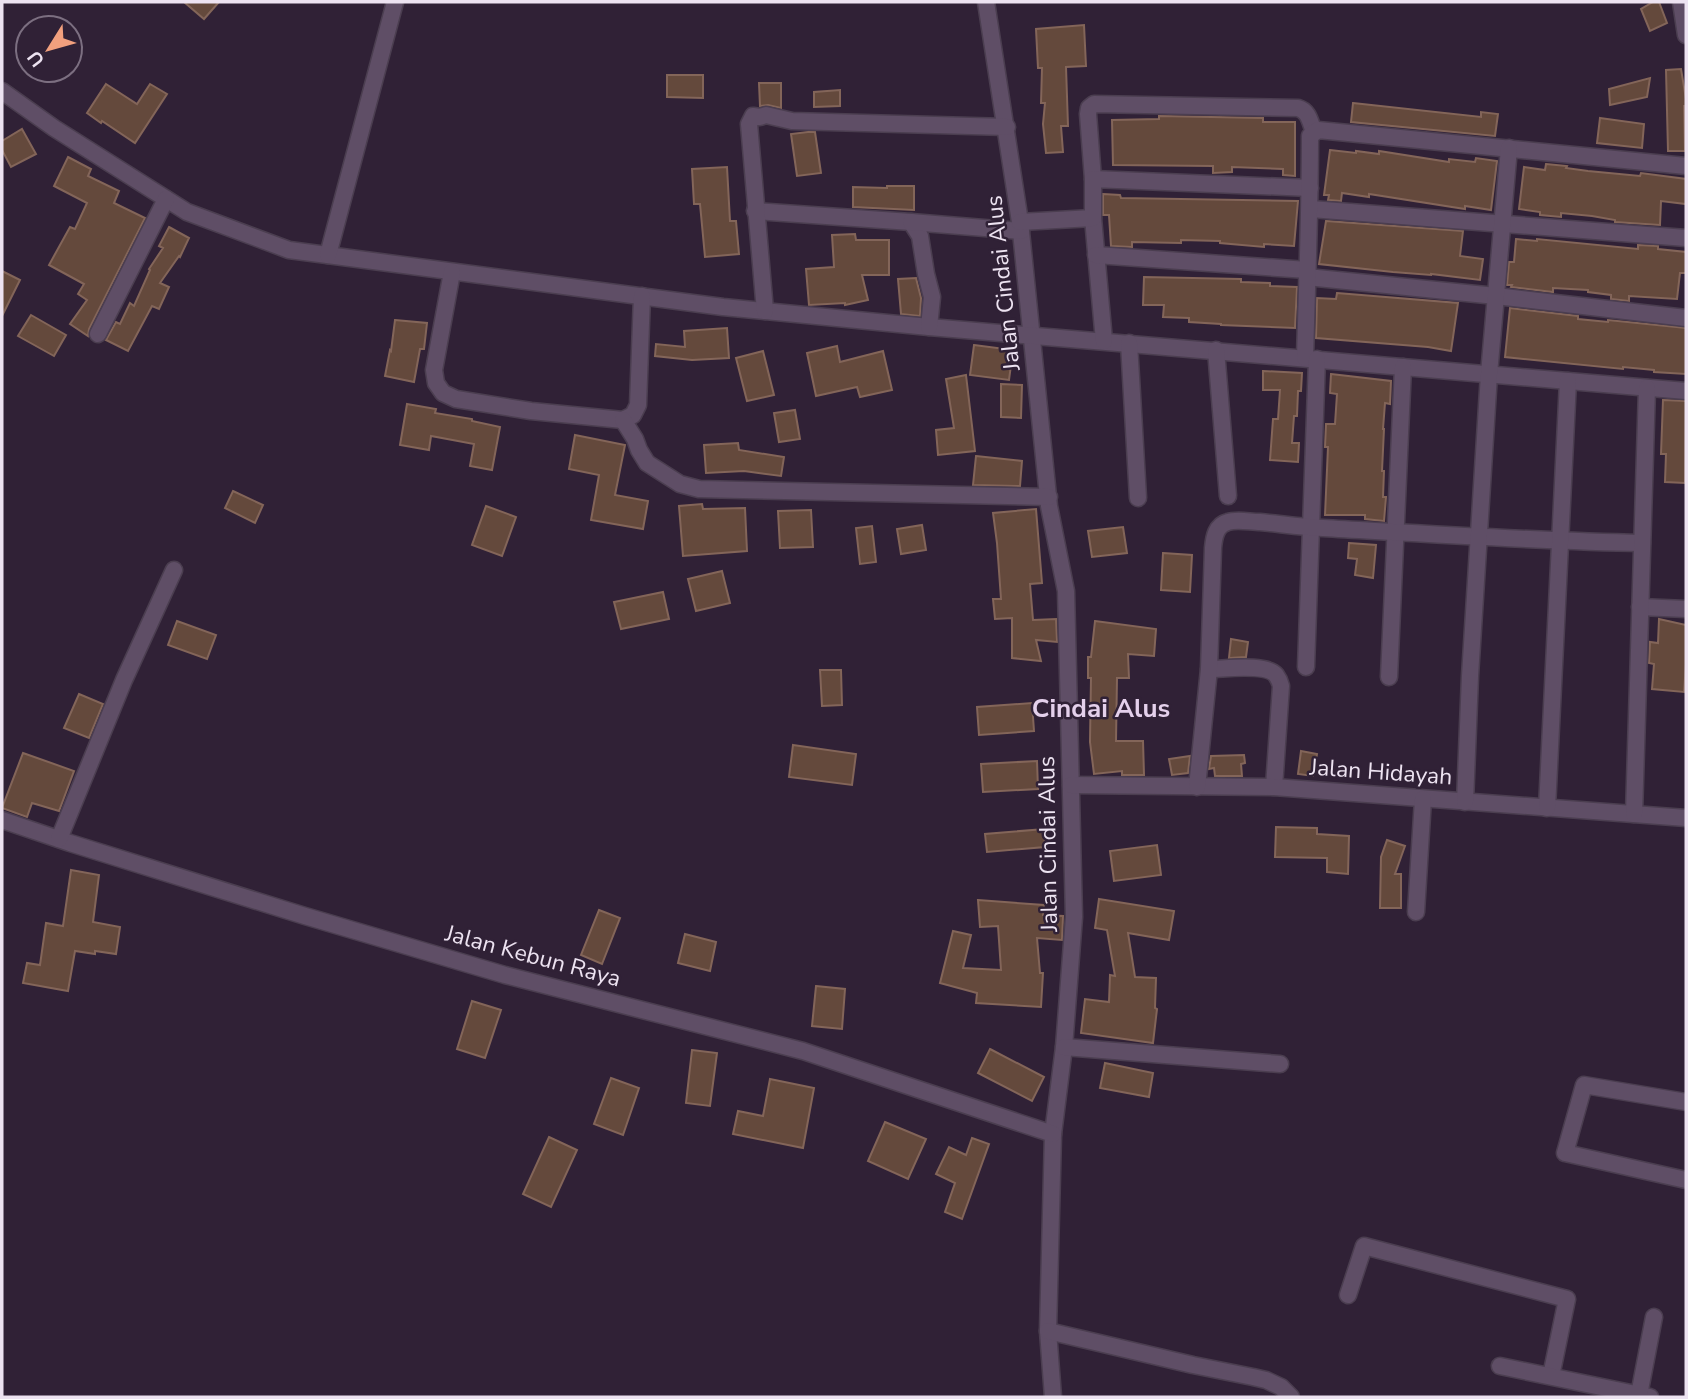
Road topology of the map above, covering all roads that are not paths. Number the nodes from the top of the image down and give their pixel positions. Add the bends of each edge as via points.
1 (395, 2) edge
2 (986, 2) edge
3 (1681, 2) edge
4 (1686, 35) edge
5 (2, 91) edge
6 (1007, 127) junction
7 (1314, 132) junction
8 (1509, 148) junction
9 (1686, 166) edge
10 (1093, 179) junction
11 (1310, 188) junction
12 (166, 199) junction
13 (1311, 209) junction
14 (755, 211) junction
15 (1093, 218) junction
16 (911, 222) junction
17 (1502, 223) junction
18 (1021, 226) junction
19 (1686, 238) edge
20 (328, 255) junction
21 (1096, 255) junction
22 (453, 272) junction
23 (1307, 274) junction
24 (642, 296) junction
25 (1496, 296) junction
26 (765, 311) junction
27 (1686, 318) edge
28 (929, 327) junction
29 (98, 334) dead end
30 (1031, 334) junction
31 (1104, 341) junction
32 (1129, 343) junction
33 (1216, 350) junction
34 (1311, 359) junction
35 (1403, 367) junction
36 (1489, 374) junction
37 (1568, 381) junction
38 (1647, 388) junction
39 (1686, 391) edge
40 (623, 420) junction
41 (1228, 496) dead end
42 (1049, 497) junction
43 (1138, 498) dead end
44 (1311, 527) junction
45 (1396, 532) junction
46 (1479, 537) junction
47 (1561, 541) junction
48 (1642, 543) junction
49 (174, 570) dead end
50 (1640, 607) junction
51 (1686, 609) edge
52 (1306, 667) dead end
53 (1209, 669) junction
54 (1389, 677) dead end
55 (1071, 785) junction
56 (1197, 787) junction
57 (1274, 787) junction
58 (1423, 799) junction
59 (1465, 802) junction
60 (1547, 808) junction
61 (1634, 814) junction
62 (1686, 818) edge
63 (2, 820) edge
64 (59, 839) junction
65 (1416, 912) dead end
66 (1064, 1047) junction
67 (1280, 1064) dead end
68 (1686, 1102) edge
69 (1053, 1134) junction
70 (1686, 1180) edge
71 (1348, 1295) dead end
72 (1654, 1317) dead end
73 (1048, 1331) junction
74 (1500, 1366) dead end
75 (1551, 1377) junction
76 (1645, 1396) edge
77 (1053, 1397) edge
78 (1291, 1397) edge

1 - 20 street
2 - 6 street, Jalan Cindai Alus
3 - 4 street
5 - 12 street
6 - 14 street via 753,116 749,124
6 - 18 street, Jalan Cindai Alus
7 - 8 street
7 - 10 street via 1307,114 1298,108 1094,104 1088,114
7 - 11 street via 1310,136
8 - 9 street
8 - 17 street
10 - 11 street
10 - 15 street
11 - 13 street
12 - 20 street via 187,212 289,250
12 - 29 street
13 - 17 street
13 - 23 street
14 - 16 street
14 - 26 street
15 - 18 street
15 - 21 street
16 - 18 street
16 - 28 street via 920,236 932,297
17 - 19 street
17 - 25 street
18 - 30 street, Jalan Cindai Alus
20 - 22 street
21 - 23 street
21 - 31 street
22 - 24 street
22 - 40 street via 434,370 443,393 531,411
23 - 25 street
23 - 34 street
24 - 26 street
24 - 40 street via 638,405 633,415
25 - 27 street
25 - 36 street
26 - 28 street
28 - 30 street
30 - 31 street
30 - 42 street, Jalan Cindai Alus
31 - 32 street
32 - 33 street
32 - 43 street
33 - 34 street
33 - 41 street
34 - 35 street
34 - 44 street
35 - 36 street
35 - 45 street
36 - 37 street
36 - 46 street
37 - 38 street
37 - 47 street
38 - 39 street
38 - 48 street
40 - 42 street via 647,463 681,484 699,489
42 - 55 street, Jalan Cindai Alus via 1066,590
44 - 45 street
44 - 52 street
44 - 53 street via 1231,521 1220,527 1213,548
45 - 46 street
45 - 54 street
46 - 47 street
46 - 59 street
47 - 48 street
47 - 60 street
48 - 50 street
49 - 64 street
50 - 51 street
50 - 61 street
53 - 56 street
53 - 57 street via 1259,668 1279,679
55 - 56 street, Jalan Hidayah
55 - 66 street, Jalan Cindai Alus via 1074,917
56 - 57 street, Jalan Hidayah
57 - 58 street, Jalan Hidayah
58 - 59 street, Jalan Hidayah
58 - 65 street
59 - 60 street, Jalan Hidayah
60 - 61 street, Jalan Hidayah
61 - 62 street, Jalan Hidayah
63 - 64 street, Jalan Kebun Raya
64 - 69 street, Jalan Kebun Raya via 505,975 803,1051
66 - 67 street
66 - 69 street, Jalan Cindai Alus
68 - 70 street via 1584,1085 1565,1153
69 - 73 street, Jalan Cindai Alus
71 - 75 street via 1364,1246 1567,1300
72 - 76 street
73 - 77 street, Jalan Cindai Alus
73 - 78 street via 1266,1380
74 - 75 street
75 - 76 street

